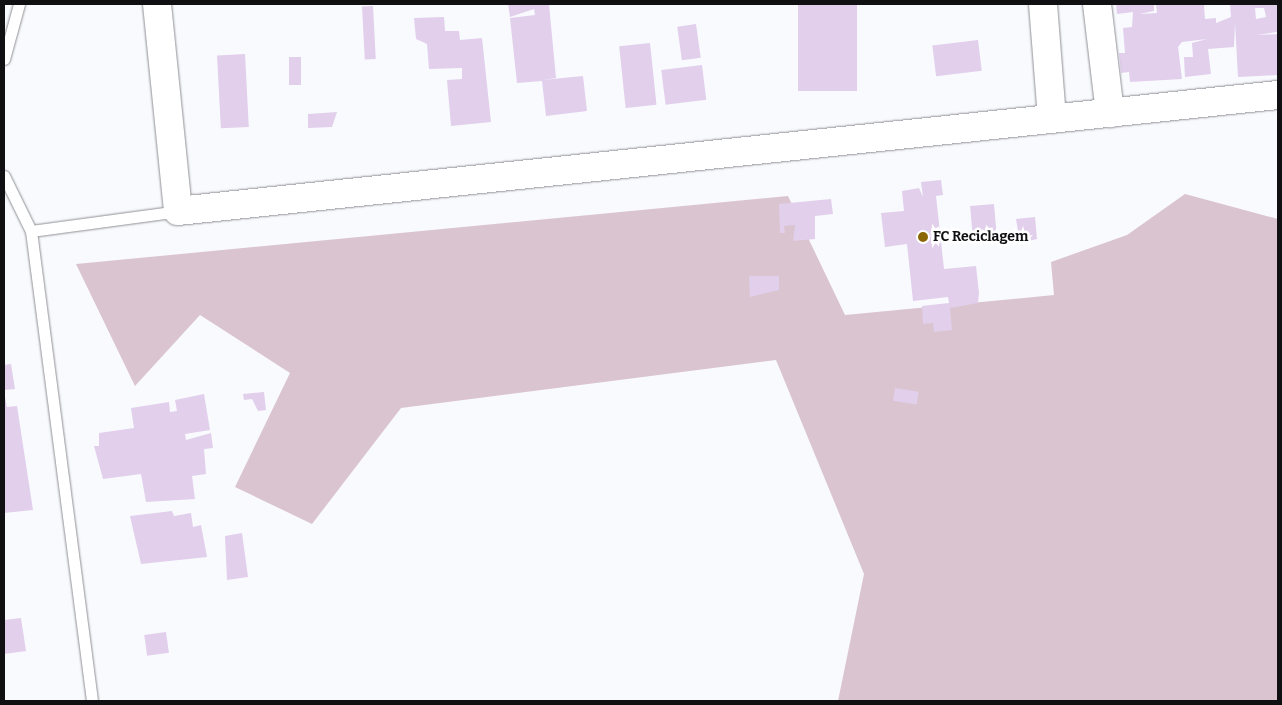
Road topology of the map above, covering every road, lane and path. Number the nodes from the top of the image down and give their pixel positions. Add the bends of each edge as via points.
1 (19, 4) edge
2 (157, 4) edge
3 (1043, 4) edge
4 (1097, 4) edge
5 (4, 59) edge
6 (1278, 95) edge
7 (1110, 113) junction
8 (1052, 119) junction
9 (4, 176) edge
10 (178, 211) junction
11 (31, 231) junction
12 (92, 701) edge

1 - 5 lane
2 - 10 main road
3 - 8 main road
4 - 7 main road
6 - 7 main road
7 - 8 main road
8 - 10 main road
9 - 11 lane
10 - 11 lane
11 - 12 lane

